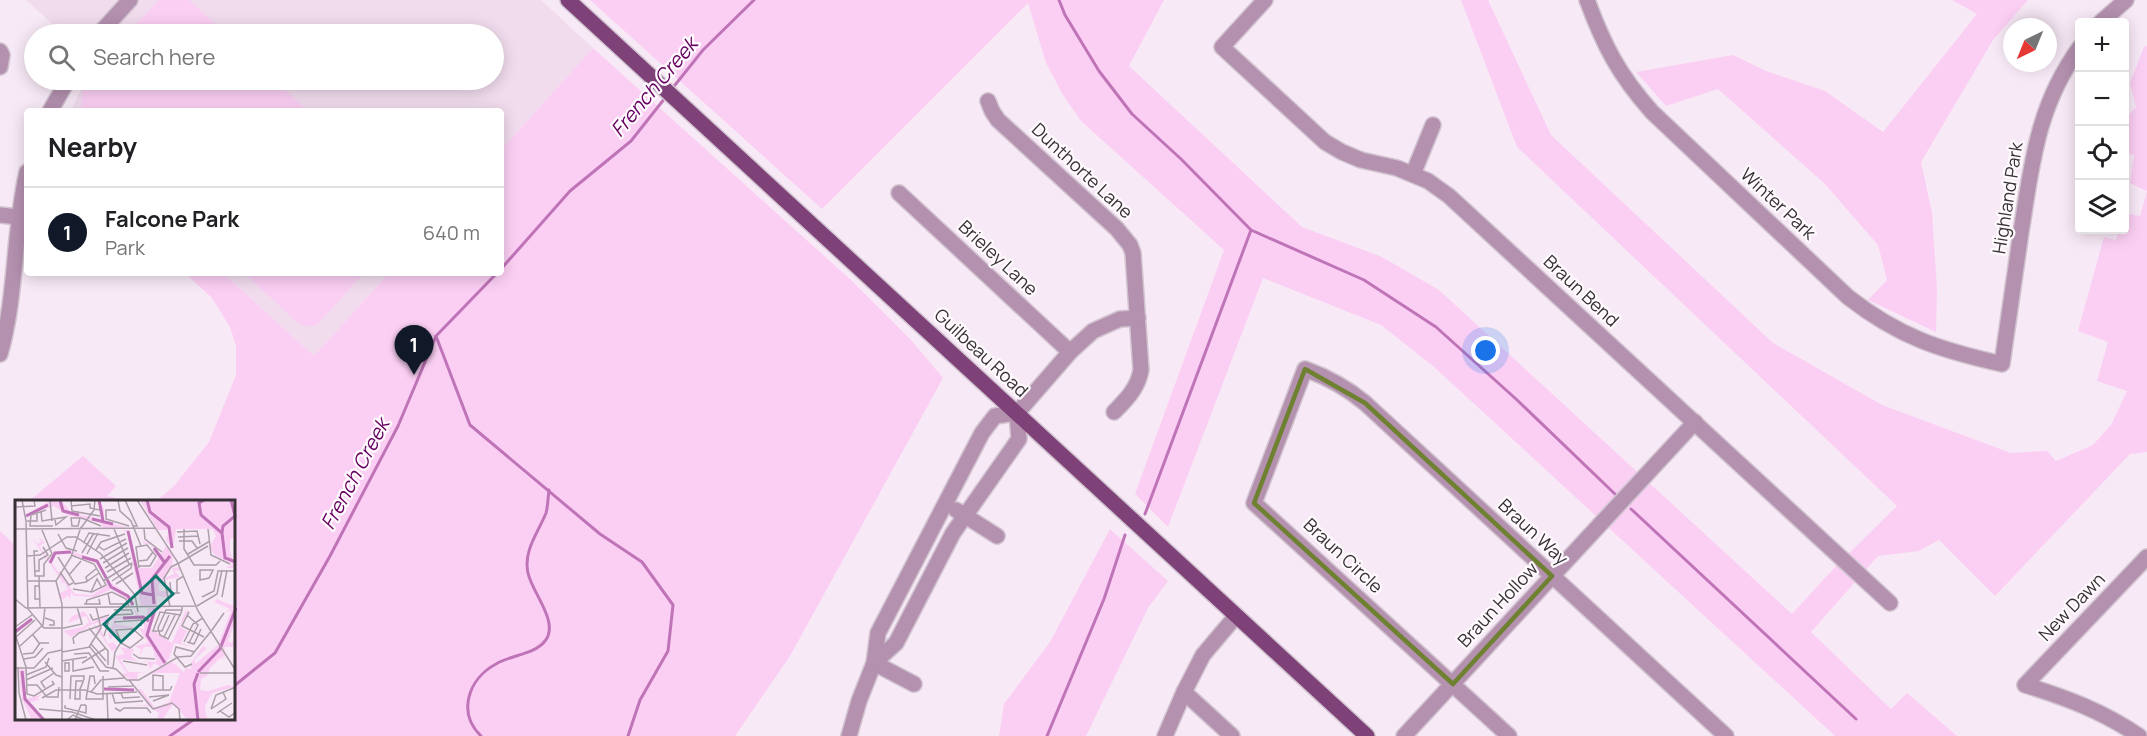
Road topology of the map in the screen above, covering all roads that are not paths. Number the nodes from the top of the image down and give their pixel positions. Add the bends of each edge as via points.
1 (130, 0) edge
2 (568, 0) edge
3 (1265, 0) edge
4 (1587, 0) edge
5 (2126, 0) edge
6 (2106, 18) edge
7 (108, 24) edge
8 (0, 51) edge
9 (2075, 54) edge
10 (0, 67) edge
11 (62, 90) edge
12 (988, 100) dead end
13 (52, 108) edge
14 (1433, 125) dead end
15 (1413, 174) junction
16 (24, 187) edge
17 (898, 193) dead end
18 (0, 214) edge
19 (18, 217) junction
20 (1138, 318) junction
21 (1070, 352) junction
22 (0, 354) edge
23 (2002, 364) joint
24 (1305, 369) joint
25 (1114, 412) dead end
26 (1017, 413) junction
27 (1695, 422) junction
28 (946, 504) junction
29 (964, 515) junction
30 (997, 536) dead end
31 (2147, 557) edge
32 (1552, 576) junction
33 (1890, 603) dead end
34 (1236, 616) junction
35 (874, 663) junction
36 (914, 684) dead end
37 (1453, 684) junction
38 (1184, 692) junction
39 (849, 736) edge
40 (1165, 736) edge
41 (1232, 736) edge
42 (1367, 736) edge
43 (1404, 736) edge
44 (1509, 736) edge
45 (1726, 736) edge
46 (2139, 736) edge

1 - 7 street
2 - 26 main road, Guilbeau Road
3 - 15 street, Braun Bend via 1222,47 1325,142 1361,160
4 - 23 street, Winter Park via 1609,53 1652,112 1848,297 1908,336 1957,354
5 - 6 street
8 - 10 street
9 - 23 street, Highland Park via 2056,85 2039,127
11 - 13 street
12 - 20 street, Dunthorte Lane via 998,120 1130,245
14 - 15 street
15 - 27 street, Braun Bend via 1449,196
16 - 19 street
17 - 21 street, Brieley Lane
18 - 19 street
19 - 22 street via 11,304
20 - 21 street via 1120,319 1093,330
20 - 25 street, Dunthorte Lane via 1139,379
21 - 26 street
24 - 32 street, Braun Way via 1353,393
24 - 37 street, Braun Circle via 1254,503
26 - 28 street via 995,416 982,433
26 - 29 street via 1019,439
26 - 34 main road, Guilbeau Road
27 - 32 street, Braun Hollow
27 - 33 street, Braun Bend
28 - 29 street
28 - 35 street via 878,633
29 - 30 street
29 - 35 street via 896,642
31 - 46 street, New Dawn via 2025,685 2078,702
32 - 37 street, Braun Hollow
32 - 45 street, Braun Way
34 - 38 street via 1203,655
34 - 42 main road, Guilbeau Road
35 - 36 street
35 - 39 street
37 - 43 street, Braun Hollow
37 - 44 street, Braun Circle
38 - 40 street
38 - 41 street

